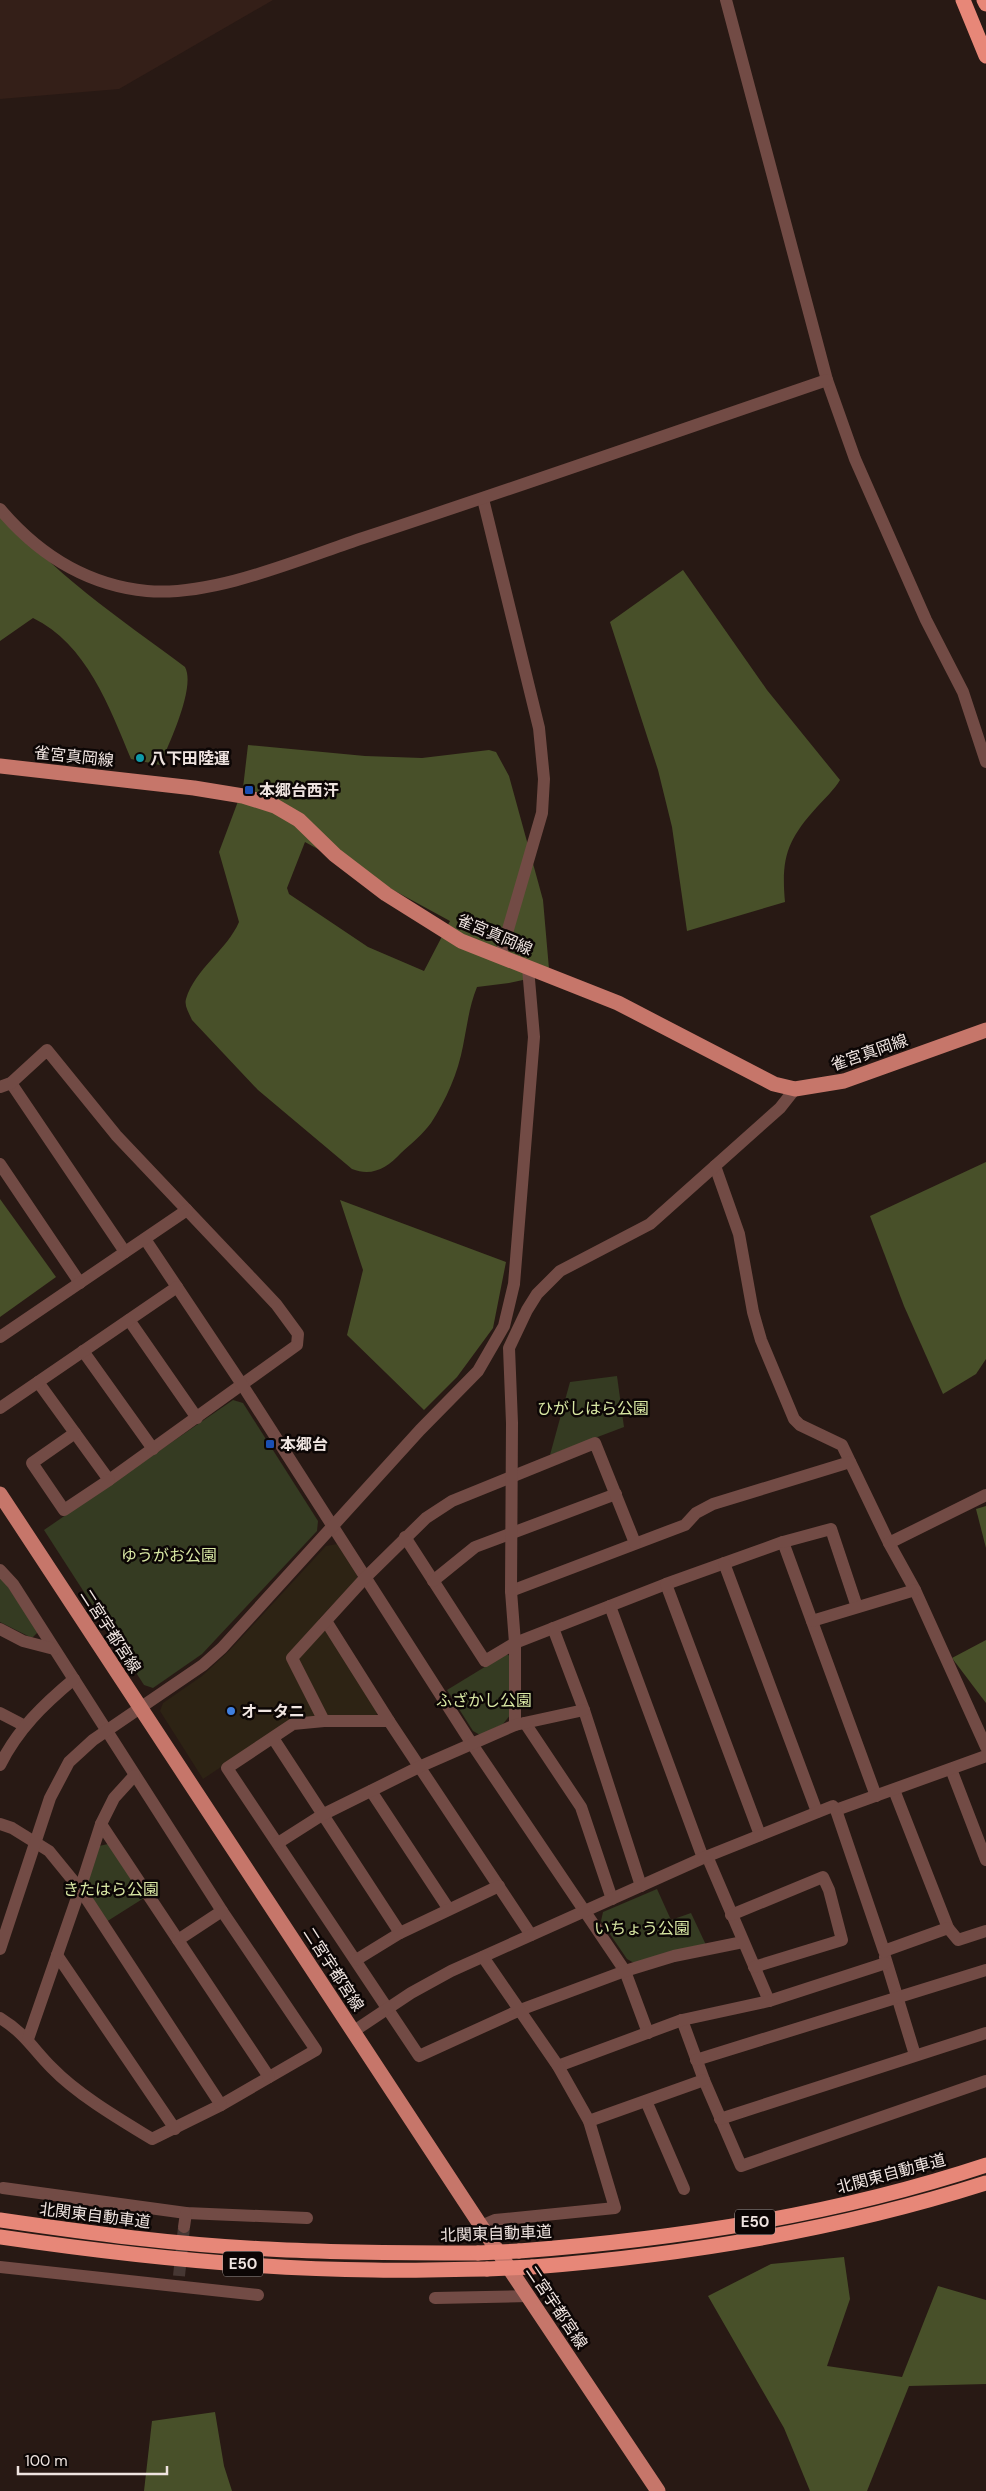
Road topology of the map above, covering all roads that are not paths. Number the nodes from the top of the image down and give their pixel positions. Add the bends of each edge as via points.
1 (726, 0) edge
2 (963, 0) edge
3 (984, 0) edge
4 (986, 4) edge
5 (986, 56) edge
6 (827, 380) junction
7 (483, 499) junction
8 (0, 509) edge
9 (986, 762) edge
10 (0, 766) edge
11 (500, 957) junction
12 (528, 968) junction
13 (986, 1030) edge
14 (6, 1085) edge
15 (795, 1089) junction
16 (0, 1164) edge
17 (715, 1166) junction
18 (187, 1210) junction
19 (145, 1239) junction
20 (125, 1252) junction
21 (80, 1282) junction
22 (176, 1287) junction
23 (512, 1294) junction
24 (537, 1294) junction
25 (129, 1320) junction
26 (0, 1337) edge
27 (83, 1351) junction
28 (38, 1382) junction
29 (243, 1386) junction
30 (0, 1408) edge
31 (197, 1418) junction
32 (75, 1433) junction
33 (153, 1448) junction
34 (850, 1462) junction
35 (512, 1476) junction
36 (109, 1480) junction
37 (0, 1494) edge
38 (616, 1494) junction
39 (986, 1495) edge
40 (333, 1527) junction
41 (511, 1532) junction
42 (405, 1537) junction
43 (783, 1542) junction
44 (635, 1543) junction
45 (889, 1543) junction
46 (724, 1563) junction
47 (0, 1570) edge
48 (365, 1578) junction
49 (433, 1581) junction
50 (666, 1584) junction
51 (915, 1590) junction
52 (511, 1591) junction
53 (610, 1606) junction
54 (857, 1607) junction
55 (326, 1621) junction
56 (812, 1621) junction
57 (553, 1628) junction
58 (0, 1629) edge
59 (515, 1643) junction
60 (54, 1649) junction
61 (74, 1679) junction
62 (140, 1707) junction
63 (584, 1710) junction
64 (0, 1712) edge
65 (324, 1721) junction
66 (389, 1721) junction
67 (520, 1724) junction
68 (25, 1726) junction
69 (107, 1730) junction
70 (273, 1738) junction
71 (472, 1744) junction
72 (986, 1747) edge
73 (986, 1756) edge
74 (0, 1765) edge
75 (419, 1767) junction
76 (951, 1769) junction
77 (134, 1776) junction
78 (894, 1790) junction
79 (371, 1791) junction
80 (876, 1796) junction
81 (835, 1808) junction
82 (817, 1812) junction
83 (322, 1815) junction
84 (0, 1824) edge
85 (101, 1824) junction
86 (760, 1835) junction
87 (35, 1842) junction
88 (278, 1844) junction
89 (705, 1857) junction
90 (986, 1860) edge
91 (499, 1886) junction
92 (641, 1886) junction
93 (80, 1889) junction
94 (612, 1899) junction
95 (448, 1908) junction
96 (222, 1911) junction
97 (584, 1911) junction
98 (731, 1915) junction
99 (948, 1928) junction
100 (986, 1931) edge
101 (400, 1933) junction
102 (531, 1935) junction
103 (178, 1940) junction
104 (743, 1942) junction
105 (0, 1949) edge
106 (57, 1955) junction
107 (483, 1957) junction
108 (885, 1957) junction
109 (356, 1960) junction
110 (754, 1967) junction
111 (986, 1970) edge
112 (625, 1971) junction
113 (897, 1997) junction
114 (768, 2001) junction
115 (388, 2009) junction
116 (520, 2010) junction
117 (0, 2018) edge
118 (682, 2020) junction
119 (354, 2031) junction
120 (648, 2033) junction
121 (986, 2033) edge
122 (28, 2039) junction
123 (915, 2055) junction
124 (696, 2060) junction
125 (558, 2066) junction
126 (269, 2077) junction
127 (704, 2080) junction
128 (986, 2081) edge
129 (646, 2101) junction
130 (222, 2105) junction
131 (720, 2119) junction
132 (589, 2121) junction
133 (175, 2129) junction
134 (986, 2165) edge
135 (986, 2183) edge
136 (4, 2188) dead end
137 (684, 2189) dead end
138 (186, 2213) junction
139 (307, 2218) dead end
140 (0, 2220) edge
141 (481, 2226) junction
142 (184, 2227) tunnel mouth
143 (0, 2237) edge
144 (0, 2267) edge
145 (258, 2295) dead end
146 (529, 2296) junction
147 (435, 2298) dead end
148 (658, 2491) edge

1 - 6 street
2 - 5 highway
3 - 4 highway
6 - 7 street
6 - 9 street via 855,459 926,620 963,692
7 - 8 street via 245,577 182,591 147,591 81,574 48,556
7 - 11 street via 538,728 544,779 542,813
10 - 11 main road, 雀宮真岡線 via 194,788 259,800 294,817 335,855 425,920 460,941
11 - 12 main road, 雀宮真岡線
12 - 15 main road, 雀宮真岡線 via 618,1003 774,1084
12 - 23 street via 534,1037
13 - 15 main road, 雀宮真岡線 via 844,1081
14 - 18 street via 47,1050 116,1134
14 - 20 street
15 - 17 street via 780,1108
16 - 21 street
17 - 24 street via 650,1224 577,1260 560,1271
17 - 34 street via 739,1234 761,1340 794,1418 800,1425 842,1445
18 - 19 street
18 - 29 street via 276,1304 298,1334 296,1345
19 - 20 street
19 - 22 street
20 - 21 street
21 - 26 street
22 - 25 street
22 - 29 street
23 - 24 street via 523,1297
23 - 40 street via 504,1326 478,1371
24 - 35 street via 509,1348
25 - 27 street
25 - 31 street
27 - 28 street
27 - 33 street
28 - 30 street
28 - 32 street
29 - 31 street
29 - 40 street
31 - 33 street
32 - 36 street
32 - 36 street via 32,1463 64,1510
33 - 36 street
34 - 44 street via 713,1504 696,1513 686,1525
34 - 45 street
35 - 38 street via 595,1443
35 - 41 street
35 - 42 street via 452,1501
37 - 62 main road, 二宮宇都宮線
38 - 41 street
38 - 44 street
39 - 45 street
40 - 48 street
40 - 62 street via 222,1648 203,1665
41 - 49 street via 475,1547
41 - 52 street
42 - 48 street
42 - 49 street
43 - 46 street
43 - 54 street via 832,1528
43 - 56 street
44 - 52 street
45 - 51 street
46 - 50 street
46 - 82 street
47 - 60 street via 13,1584
48 - 55 street
48 - 71 street
49 - 59 street via 485,1661
50 - 53 street
50 - 86 street
51 - 54 street
51 - 72 street
52 - 59 street
53 - 57 street
53 - 89 street
54 - 56 street
55 - 65 street via 292,1658
55 - 66 street
56 - 80 street
57 - 59 street
57 - 63 street
58 - 60 street via 24,1641
59 - 67 street
60 - 61 street
61 - 68 street via 40,1707
61 - 69 street
62 - 69 street
62 - 119 main road, 二宮宇都宮線
63 - 67 street
63 - 92 street
64 - 68 street
65 - 66 street
65 - 70 street via 293,1724
66 - 75 street
67 - 71 street
67 - 94 street via 580,1807
68 - 74 street
69 - 77 street
69 - 87 street via 69,1762 50,1798
70 - 83 street
70 - 88 street via 228,1768
71 - 75 street
71 - 97 street
73 - 76 street
75 - 79 street
75 - 91 street
76 - 78 street
76 - 90 street
77 - 85 street via 114,1798
77 - 96 street
78 - 80 street
78 - 99 street
79 - 83 street
79 - 95 street
80 - 81 street
81 - 82 street
81 - 108 street
82 - 86 street
83 - 88 street
83 - 101 street
84 - 87 street
85 - 93 street
85 - 103 street
86 - 89 street
87 - 93 street via 49,1851
87 - 105 street
88 - 109 street
89 - 92 street
89 - 98 street
91 - 95 street
91 - 102 street
92 - 94 street
93 - 106 street
93 - 130 street
94 - 97 street
95 - 101 street
96 - 103 street
96 - 126 street via 316,2050
97 - 102 street
97 - 112 street
98 - 104 street
98 - 110 street via 823,1877 829,1890 842,1940
99 - 100 street via 958,1940
99 - 108 street
101 - 109 street
102 - 107 street
103 - 126 street
104 - 110 street
104 - 112 street via 674,1956
106 - 122 street
106 - 133 street
107 - 115 street via 411,1993
107 - 116 street
108 - 113 street
108 - 114 street
109 - 115 street
110 - 114 street
111 - 113 street
112 - 116 street
112 - 120 street
113 - 123 street
113 - 124 street
114 - 118 street
115 - 116 street via 420,2056
115 - 119 street
116 - 125 street
117 - 122 street
118 - 120 street
118 - 124 street
119 - 141 main road, 二宮宇都宮線
120 - 125 street
121 - 123 street
122 - 133 street via 53,2069 112,2115 152,2139
123 - 131 street
124 - 127 street
125 - 132 street
126 - 130 street
127 - 129 street
127 - 131 street
128 - 131 street via 741,2166
129 - 132 street
129 - 137 street
130 - 133 street
132 - 141 street via 615,2208 495,2220
134 - 140 highway, 北関東自動車道 / E50, bridge via 843,2204 721,2229 519,2250 370,2253 267,2249 139,2238
135 - 143 highway, 北関東自動車道 / E50, bridge via 876,2214 786,2234 642,2257 487,2269 373,2270 265,2266 72,2248
136 - 138 street
138 - 139 street
138 - 142 street
141 - 146 main road, 二宮宇都宮線
144 - 145 street via 178,2281
146 - 147 street
146 - 148 main road, 二宮宇都宮線

